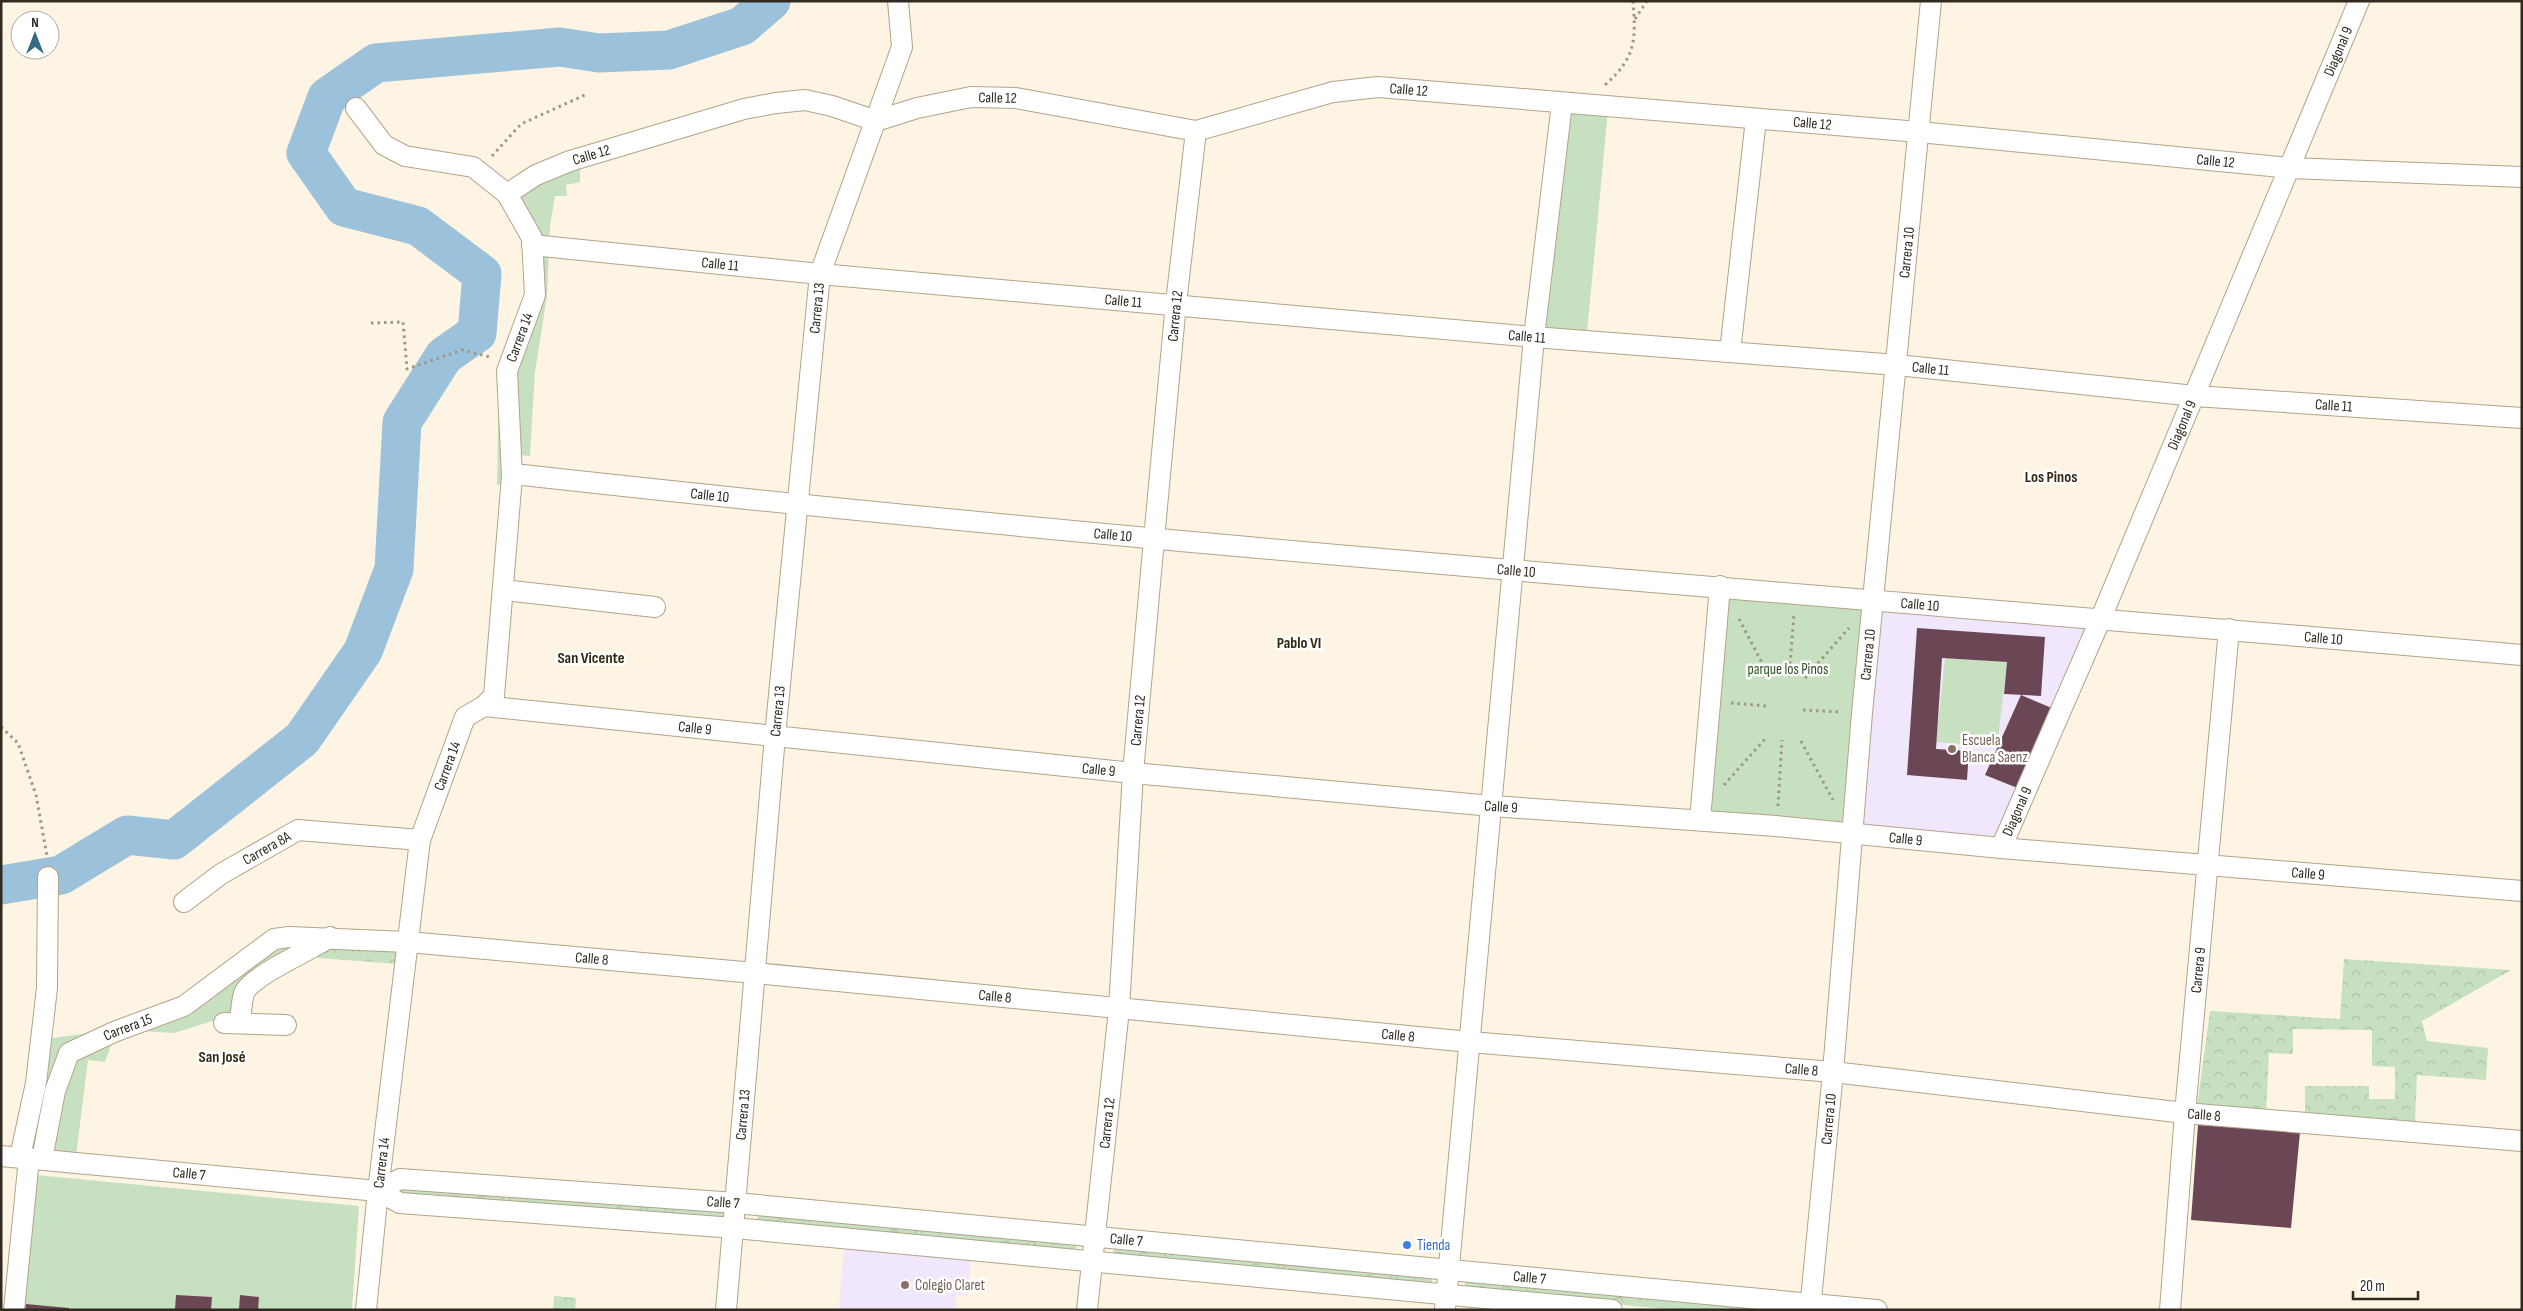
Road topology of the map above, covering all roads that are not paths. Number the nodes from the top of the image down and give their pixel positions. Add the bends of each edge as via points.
1 (898, 1) edge
2 (1931, 1) edge
3 (2359, 1) edge
4 (1562, 103) junction
5 (356, 108) dead end
6 (1756, 119) junction
7 (876, 121) junction
8 (1196, 131) junction
9 (1918, 132) junction
10 (2290, 168) junction
11 (2522, 177) edge
12 (507, 194) junction
13 (532, 241) junction
14 (820, 274) junction
15 (1176, 303) junction
16 (1534, 336) junction
17 (1730, 352) junction
18 (1898, 366) junction
19 (2195, 396) junction
20 (2522, 418) edge
21 (512, 476) junction
22 (798, 506) junction
23 (1154, 539) junction
24 (1513, 569) junction
25 (1720, 586) junction
26 (504, 590) junction
27 (1874, 600) junction
28 (655, 607) dead end
29 (2102, 618) junction
30 (2228, 629) junction
31 (2522, 654) edge
32 (484, 706) junction
33 (775, 736) junction
34 (1133, 773) junction
35 (1492, 806) junction
36 (1700, 816) junction
37 (1852, 833) junction
38 (420, 840) junction
39 (2000, 848) junction
40 (2206, 865) junction
41 (48, 877) road end
42 (2522, 891) edge
43 (184, 902) dead end
44 (330, 937) junction
45 (274, 939) joint
46 (408, 942) junction
47 (755, 973) junction
48 (1119, 1009) junction
49 (286, 1025) dead end
50 (1470, 1042) junction
51 (1833, 1072) junction
52 (2185, 1113) junction
53 (2522, 1141) edge
54 (23, 1158) edge
55 (378, 1191) junction
56 (736, 1203) junction
57 (734, 1228) junction
58 (1095, 1238) junction
59 (1092, 1261) junction
60 (1448, 1271) junction
61 (1445, 1302) edge
62 (1810, 1307) edge
63 (14, 1310) edge
64 (366, 1310) edge
65 (726, 1310) edge
66 (1087, 1310) edge
67 (1612, 1310) edge
68 (1876, 1310) edge
69 (2170, 1310) edge

1 - 7 street, Carrera 13 via 902,47
2 - 9 street, Carrera 10
3 - 10 street, Diagonal 9
4 - 6 street, Calle 12
4 - 8 street, Calle 12 via 1378,87 1333,92
4 - 16 street
5 - 12 street via 384,145 405,156 473,168
6 - 9 street, Calle 12
6 - 17 street
7 - 8 street, Calle 12 via 917,108 971,97 1016,98
7 - 12 street, Calle 12 via 806,100 760,106 570,161 536,175
7 - 14 street, Carrera 13
8 - 15 street, Carrera 12
9 - 10 street, Calle 12
9 - 18 street, Carrera 10
10 - 11 street, Calle 12
10 - 19 street, Diagonal 9
12 - 13 street
13 - 14 street, Calle 11
13 - 21 street, Carrera 14 via 535,295 507,374
14 - 15 street, Calle 11
14 - 22 street, Carrera 13
15 - 16 street, Calle 11
15 - 23 street, Carrera 12
16 - 17 street, Calle 11
16 - 24 street
17 - 18 street, Calle 11
18 - 19 street, Calle 11
18 - 27 street, Carrera 10
19 - 20 street, Calle 11
19 - 29 street, Diagonal 9
21 - 22 street, Calle 10
21 - 26 street, Carrera 14
22 - 23 street, Calle 10
22 - 33 street, Carrera 13
23 - 24 street, Calle 10
23 - 34 street, Carrera 12
24 - 25 street, Calle 10
24 - 35 street
25 - 27 street, Calle 10
25 - 36 street
26 - 28 street
26 - 32 street, Carrera 14 via 494,696
27 - 29 street, Calle 10
27 - 37 street, Carrera 10
29 - 30 street, Calle 10
29 - 39 street, Diagonal 9
30 - 31 street, Calle 10
30 - 40 street, Carrera 9
32 - 33 street, Calle 9
32 - 38 street, Carrera 14 via 465,717
33 - 34 street, Calle 9
33 - 47 street, Carrera 13
34 - 35 street, Calle 9
34 - 48 street, Carrera 12
35 - 36 street, Calle 9
35 - 50 street
36 - 37 street, Calle 9
37 - 39 street, Calle 9
37 - 51 street, Carrera 10
38 - 43 street, Carrera 8A via 298,830 221,874
38 - 46 street, Carrera 14
39 - 40 street, Calle 9
40 - 42 street, Calle 9
40 - 52 street, Carrera 9
41 - 54 street via 48,988
44 - 45 street, Calle 8
44 - 46 street, Calle 8
44 - 49 street via 255,979 244,993 232,1022
45 - 54 street, Carrera 15 via 184,1006 69,1053
46 - 47 street, Calle 8
46 - 55 street, Carrera 14
47 - 48 street, Calle 8
47 - 56 street, Carrera 13
48 - 50 street, Calle 8
48 - 58 street, Carrera 12
50 - 51 street, Calle 8
50 - 60 street
51 - 52 street, Calle 8
51 - 62 street, Carrera 10
52 - 53 street, Calle 8
52 - 69 street, Carrera 9
54 - 55 street, Calle 7
54 - 63 street, Carrera 15
55 - 56 street, Calle 7 via 400,1179
55 - 57 street, Calle 7 via 400,1203
55 - 64 street, Carrera 14
56 - 57 street, Carrera 13
56 - 58 street, Calle 7
57 - 59 street, Calle 7
57 - 65 street, Carrera 13
58 - 59 street, Carrera 12
58 - 60 street, Calle 7
59 - 61 street, Calle 7
59 - 66 street, Carrera 12
60 - 61 street
60 - 62 street, Calle 7
61 - 67 street, Calle 7
62 - 68 street, Calle 7

